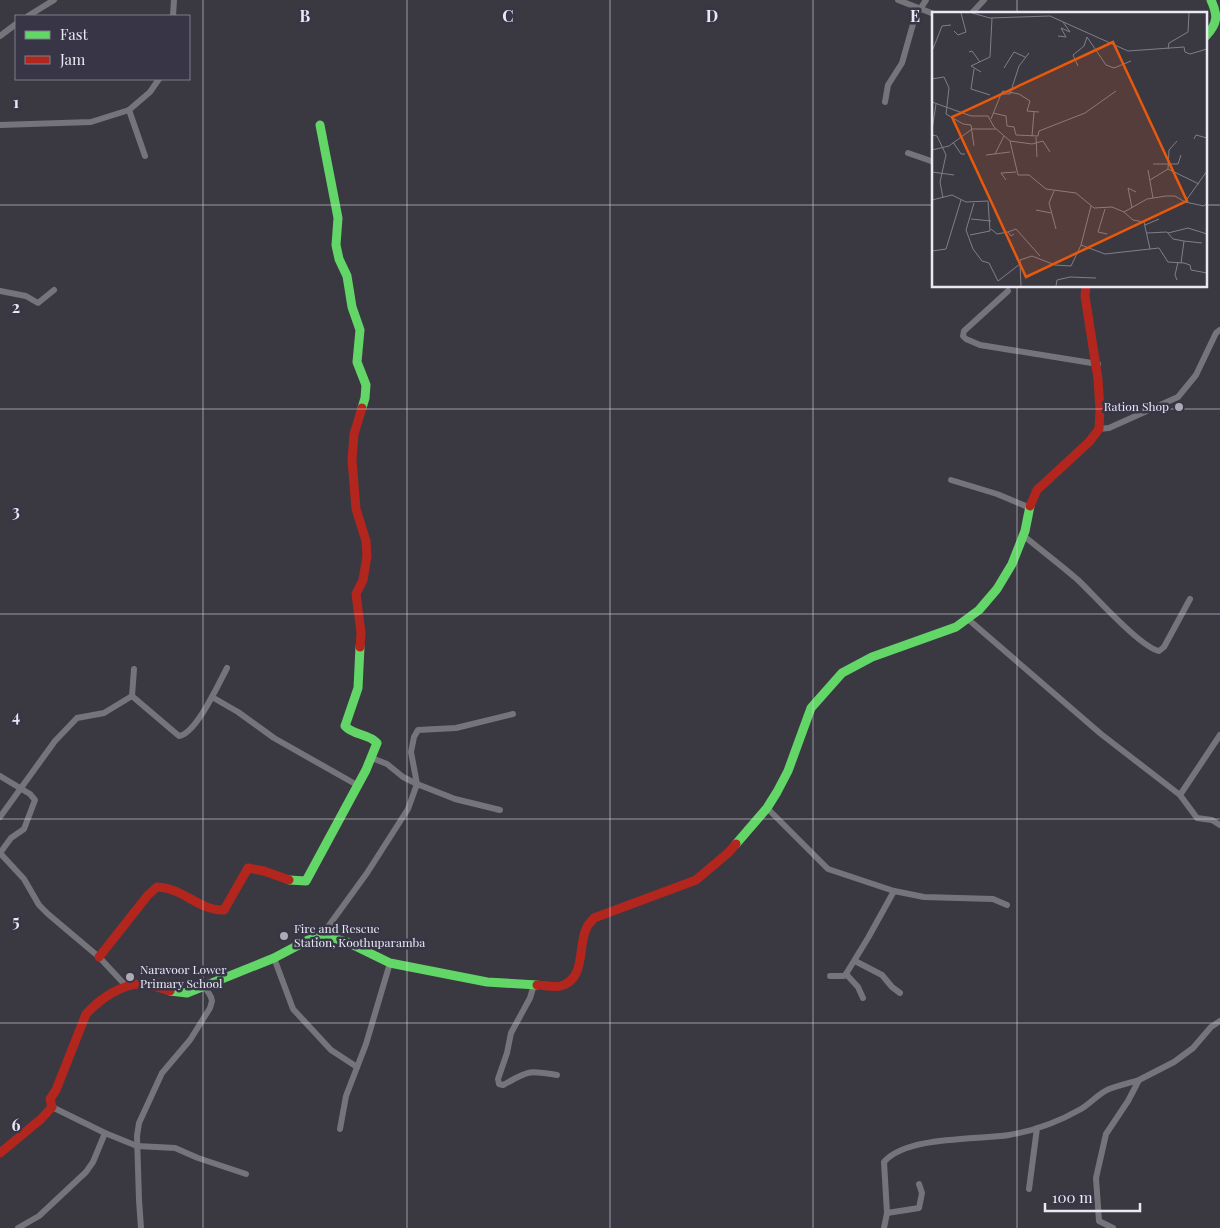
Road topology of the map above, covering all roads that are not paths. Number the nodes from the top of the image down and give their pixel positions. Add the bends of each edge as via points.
1 (54, 0) edge
2 (174, 0) edge
3 (898, 0) edge
4 (926, 0) edge
5 (984, 0) edge
6 (1210, 0) edge
7 (920, 9) junction
8 (974, 12) edge
9 (932, 13) edge
10 (30, 15) edge
11 (173, 15) edge
12 (1219, 17) edge
13 (15, 25) edge
14 (1208, 34) edge
15 (0, 36) edge
16 (158, 80) edge
17 (884, 102) dead end
18 (129, 110) junction
19 (0, 125) edge
20 (320, 125) dead end
21 (908, 153) dead end
22 (145, 156) dead end
23 (932, 161) edge
24 (1086, 288) edge
25 (54, 290) dead end
26 (0, 291) edge
27 (1008, 291) dead end
28 (1220, 330) edge
29 (1098, 364) junction
30 (1098, 430) junction
31 (951, 480) dead end
32 (1028, 507) junction
33 (1024, 536) junction
34 (1190, 599) dead end
35 (969, 620) junction
36 (227, 668) dead end
37 (134, 669) dead end
38 (132, 696) junction
39 (212, 697) junction
40 (513, 714) dead end
41 (1220, 735) edge
42 (372, 758) junction
43 (0, 776) edge
44 (417, 784) junction
45 (357, 785) junction
46 (21, 788) junction
47 (1180, 796) junction
48 (767, 808) junction
49 (500, 810) dead end
50 (0, 817) edge
51 (1220, 826) edge
52 (0, 853) edge
53 (894, 891) junction
54 (1008, 905) dead end
55 (322, 934) junction
56 (99, 956) junction
57 (274, 958) junction
58 (855, 961) junction
59 (390, 963) junction
60 (846, 974) junction
61 (830, 976) dead end
62 (534, 985) junction
63 (127, 987) junction
64 (206, 987) junction
65 (900, 993) dead end
66 (863, 998) dead end
67 (1220, 1021) edge
68 (357, 1067) junction
69 (557, 1075) dead end
70 (1139, 1080) junction
71 (52, 1107) junction
72 (1037, 1128) junction
73 (340, 1129) dead end
74 (105, 1133) junction
75 (137, 1146) junction
76 (0, 1153) edge
77 (246, 1174) dead end
78 (919, 1184) dead end
79 (1029, 1189) dead end
80 (887, 1212) junction
81 (18, 1228) edge
82 (141, 1228) edge
83 (884, 1228) edge
84 (1113, 1228) edge

1 - 10 street
2 - 11 street
3 - 7 street
4 - 7 street
5 - 8 street
6 - 12 main road
7 - 9 street
7 - 17 street via 902,63 888,85
12 - 14 main road via 1216,28
13 - 15 street
16 - 18 street
18 - 19 street via 91,122
18 - 22 street
20 - 42 main road via 338,218 336,245 360,330 357,362 366,385 354,434 352,460 356,508 367,556 363,580 356,594 361,633 358,688 345,726 357,734 375,739 377,743
21 - 23 street
24 - 29 main road
25 - 26 street via 38,303 26,296
27 - 29 street via 962,336 980,344
28 - 30 street via 1196,375 1178,397
29 - 30 main road
30 - 32 main road via 1092,440 1053,473
31 - 32 street
32 - 33 main road
33 - 34 street via 1153,650 1159,651 1164,647
33 - 35 main road via 1006,576
35 - 47 street via 1101,734
35 - 48 main road via 872,657 842,673 811,708 788,771
36 - 39 street
37 - 38 street
38 - 39 street via 179,736 192,729
38 - 46 street via 104,713 77,718 55,741
39 - 45 street via 274,738
40 - 44 street via 456,728 418,730 411,752
41 - 47 street
42 - 44 street
42 - 45 main road
43 - 46 street
44 - 49 street via 455,799
44 - 55 street via 408,809
45 - 56 main road via 306,881 291,881 248,868 224,910 207,906 171,888 157,886
46 - 50 street
46 - 52 street via 35,800 24,829 10,838
47 - 51 street via 1197,818 1212,820
48 - 53 street via 828,870
48 - 62 main road via 729,852 696,880 594,918 586,928 580,962 569,981 560,986
52 - 56 street via 24,879 39,905
53 - 54 street via 924,897 994,899
53 - 58 street
55 - 57 main road
55 - 59 main road
56 - 63 street
57 - 64 main road
57 - 68 street via 293,1009 331,1050
58 - 60 street
58 - 65 street via 882,975
59 - 62 main road via 488,982
59 - 68 street
60 - 61 street
60 - 66 street
62 - 69 street via 511,1034 499,1084 530,1071
63 - 64 main road via 144,984 177,994
63 - 71 main road via 102,998 86,1014 50,1099
64 - 75 street via 212,1001 210,1008 190,1040 162,1073 139,1123
67 - 70 street via 1174,1062
68 - 73 street via 346,1096
70 - 72 street via 1108,1090 1079,1110
70 - 84 street via 1106,1134 1096,1178 1098,1221
71 - 74 street
71 - 76 main road
72 - 79 street
72 - 80 street via 1009,1135 942,1141 890,1155 884,1162
74 - 75 street
74 - 81 street via 86,1172 39,1216
75 - 77 street via 175,1148
75 - 82 street
78 - 80 street via 922,1193 919,1208
80 - 83 street

